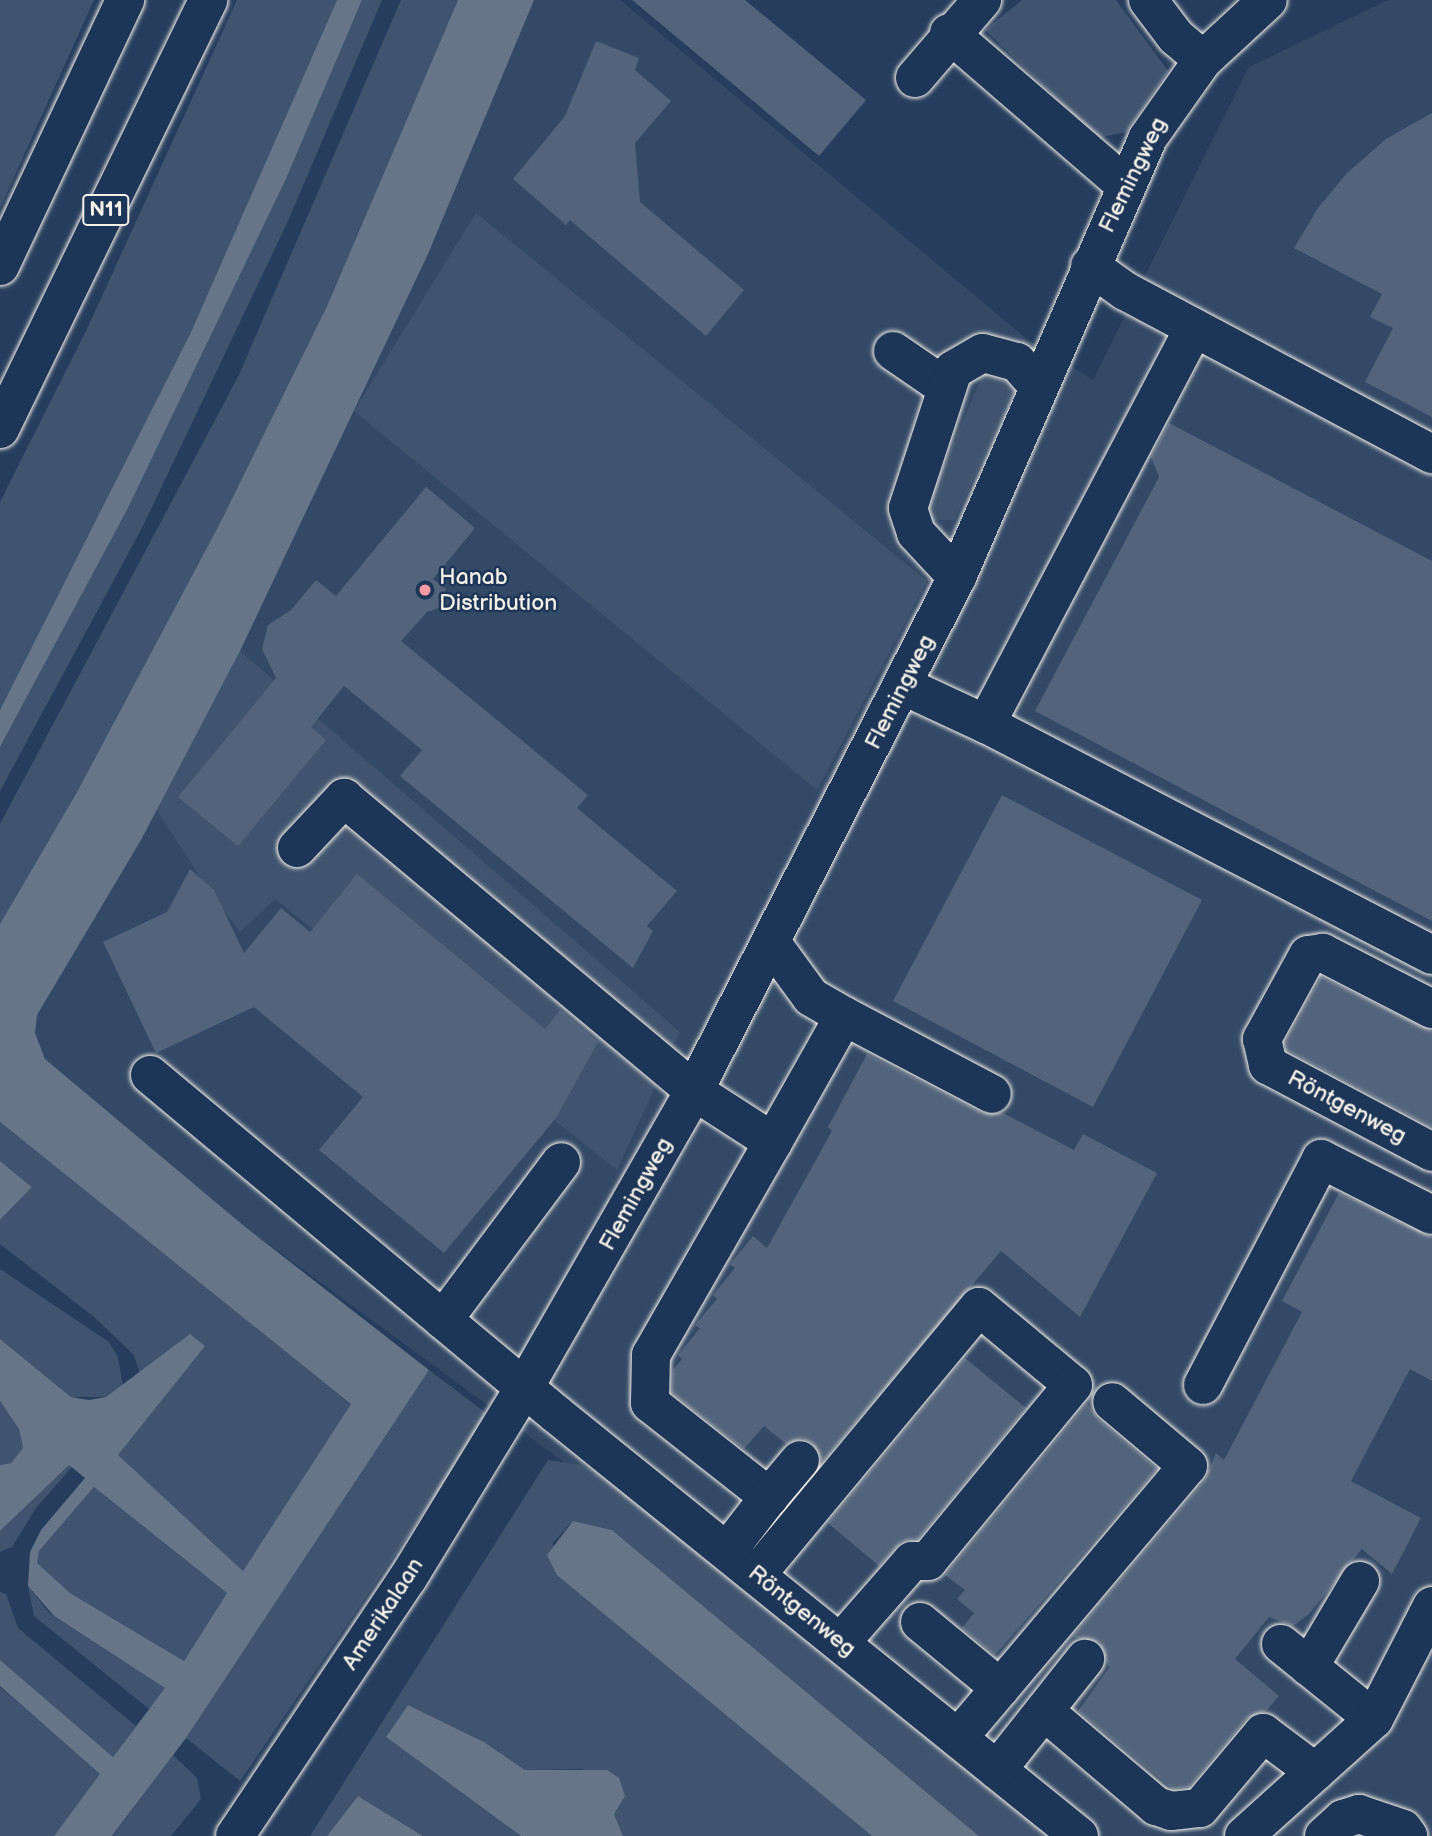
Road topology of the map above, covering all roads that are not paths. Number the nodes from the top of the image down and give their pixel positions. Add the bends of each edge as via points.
1 (125, 0) edge
2 (208, 0) edge
3 (982, 0) edge
4 (1149, 0) edge
5 (1268, 0) edge
6 (949, 33) junction
7 (1203, 60) junction
8 (915, 78) dead end
9 (1125, 185) junction
10 (0, 266) edge
11 (1090, 266) junction
12 (1194, 328) junction
13 (893, 351) dead end
14 (1038, 386) junction
15 (947, 388) junction
16 (0, 429) edge
17 (1432, 454) edge
18 (957, 577) junction
19 (904, 686) junction
20 (986, 724) junction
21 (297, 848) dead end
22 (772, 945) junction
23 (1432, 955) edge
24 (1432, 1009) edge
25 (844, 1016) junction
26 (150, 1075) dead end
27 (694, 1091) junction
28 (992, 1094) dead end
29 (773, 1142) junction
30 (1432, 1152) edge
31 (561, 1162) dead end
32 (1432, 1215) edge
33 (443, 1320) junction
34 (1203, 1385) dead end
35 (524, 1388) junction
36 (1112, 1402) dead end
37 (800, 1460) dead end
38 (769, 1497) junction
39 (728, 1550) junction
40 (757, 1574) junction
41 (1360, 1581) dead end
42 (1432, 1606) edge
43 (920, 1622) dead end
44 (841, 1642) junction
45 (1085, 1659) dead end
46 (1000, 1688) junction
47 (1044, 1711) junction
48 (1374, 1719) junction
49 (958, 1738) junction
50 (998, 1770) junction
51 (1308, 1779) junction
52 (1432, 1815) edge
53 (1329, 1831) edge
54 (235, 1836) edge
55 (1079, 1836) edge
56 (1244, 1836) edge
57 (1409, 1836) edge

1 - 10 main road
2 - 16 main road, N11
3 - 6 main road
4 - 7 main road via 1176,37
5 - 7 main road, Flemingweg
6 - 8 main road
6 - 9 main road
7 - 9 main road, Flemingweg via 1147,139
9 - 11 main road, Flemingweg
11 - 12 main road via 1125,292
11 - 14 main road, Flemingweg
12 - 17 main road
12 - 20 main road
13 - 15 main road
14 - 15 main road via 1017,362 983,353 953,370
14 - 18 main road, Flemingweg
15 - 18 main road via 908,508 916,533
18 - 19 main road, Flemingweg
19 - 20 main road
19 - 22 main road, Flemingweg
20 - 23 main road
21 - 27 main road via 344,798
22 - 25 main road via 811,997
22 - 27 main road, Flemingweg
24 - 30 main road, Röntgenweg via 1323,953 1308,955 1262,1039 1268,1065
25 - 28 main road
25 - 29 main road
26 - 33 main road, Röntgenweg
27 - 29 main road
27 - 35 main road, Flemingweg
29 - 38 main road via 651,1355 650,1403
31 - 33 main road
32 - 34 main road via 1321,1159
33 - 35 main road, Röntgenweg
35 - 39 main road, Röntgenweg
35 - 54 main road, Amerikalaan via 408,1577
36 - 46 main road via 1188,1466
37 - 38 main road
38 - 39 main road
39 - 40 main road, Röntgenweg
40 - 44 main road, Röntgenweg
40 - 44 main road via 979,1307 1073,1385 928,1561 912,1561
41 - 48 main road via 1295,1655
42 - 48 main road
43 - 46 main road
44 - 49 main road, Röntgenweg
45 - 47 main road
46 - 49 main road
47 - 50 main road
47 - 51 main road via 1156,1806 1171,1811 1200,1808 1263,1733
48 - 51 main road
49 - 50 main road, Röntgenweg
50 - 55 main road, Röntgenweg
51 - 53 main road
51 - 56 main road
52 - 57 main road
53 - 57 main road via 1359,1814 1402,1829

